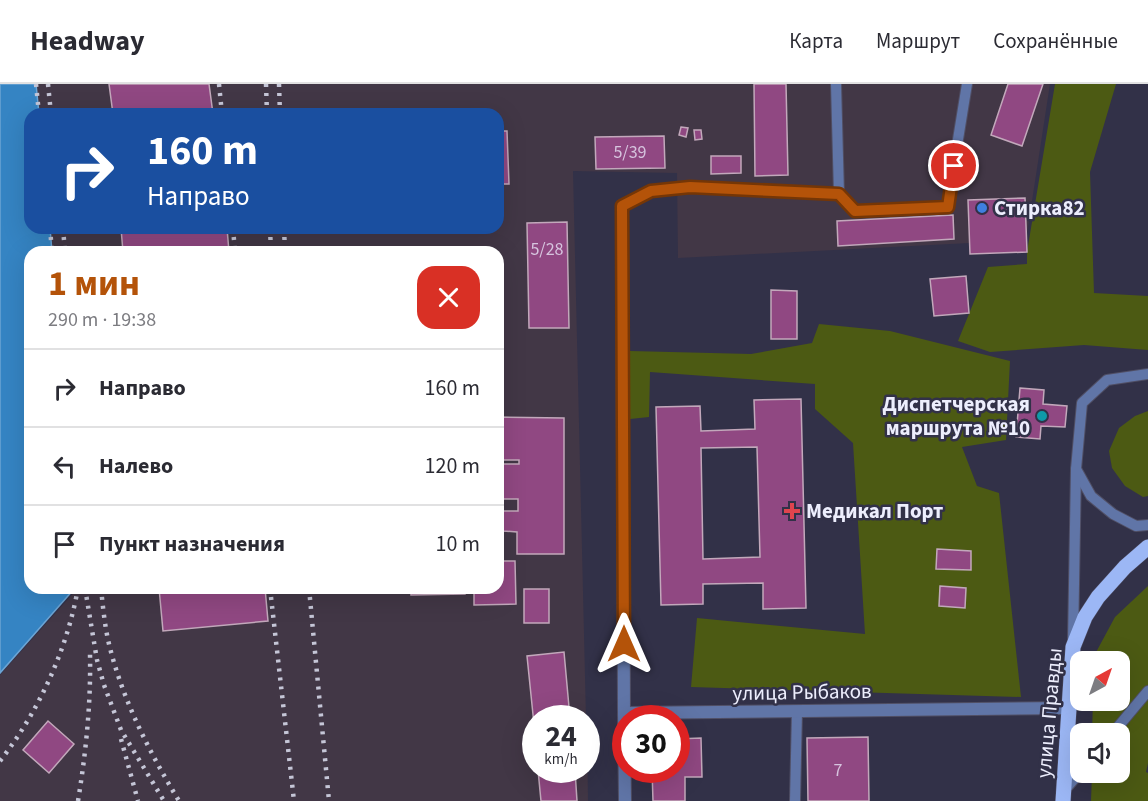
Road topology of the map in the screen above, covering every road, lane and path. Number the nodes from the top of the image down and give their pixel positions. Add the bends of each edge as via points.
1 (836, 84) edge
2 (967, 84) edge
3 (839, 194) junction
4 (622, 206) joint
5 (1148, 374) edge
6 (1076, 469) junction
7 (1148, 525) edge
8 (1148, 547) edge
9 (1072, 647) junction
10 (1148, 691) edge
11 (624, 705) edge
12 (1068, 708) junction
13 (796, 711) junction
14 (690, 712) edge
15 (1121, 723) edge
16 (625, 783) edge
17 (1072, 783) edge
18 (1063, 796) edge
19 (625, 801) edge
20 (795, 801) edge

1 - 3 lane
2 - 3 lane via 948,207 855,211
3 - 4 lane via 690,187 651,191
4 - 11 street
5 - 6 lane via 1107,380 1082,404
6 - 7 lane via 1091,496 1113,514 1136,526
6 - 9 lane
8 - 9 main road, улица Правды via 1098,597
9 - 12 main road, улица Правды
10 - 15 lane
12 - 13 street, улица Рыбаков
12 - 18 main road, улица Правды
13 - 14 street, улица Рыбаков
13 - 20 lane
16 - 19 street
17 - 18 lane

